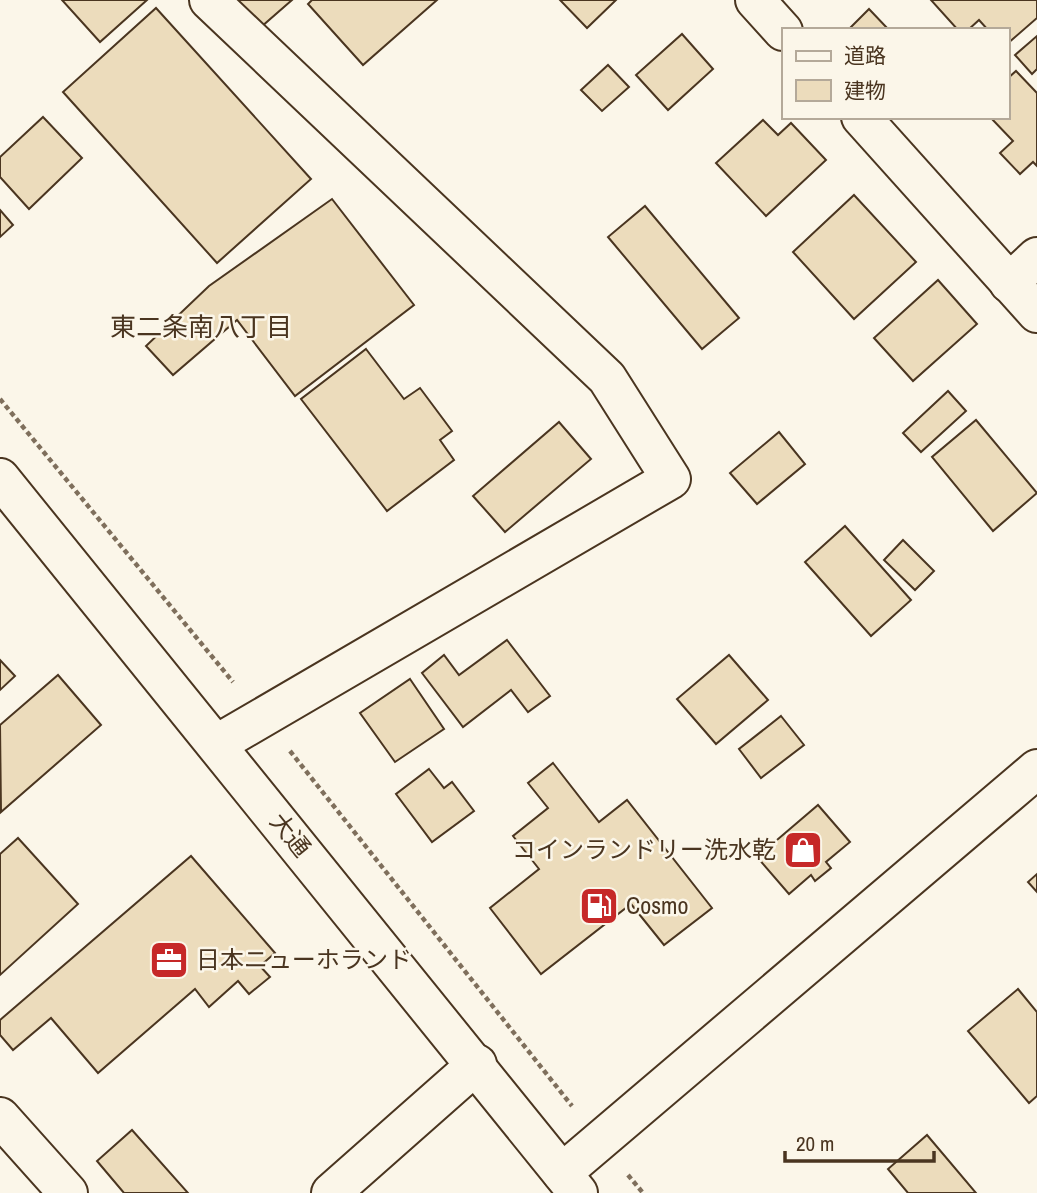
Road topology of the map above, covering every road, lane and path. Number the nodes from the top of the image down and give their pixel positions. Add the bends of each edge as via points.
1 (209, 0) edge
2 (755, 0) edge
3 (782, 30) edge
4 (863, 119) edge
5 (1037, 257) edge
6 (1009, 283) junction
7 (1037, 313) edge
8 (0, 400) edge
9 (0, 478) edge
10 (263, 718) junction
11 (217, 744) junction
12 (1037, 769) edge
13 (477, 1064) junction
14 (8, 1140) edge
15 (600, 1141) junction
16 (570, 1183) edge
17 (68, 1193) edge
18 (331, 1193) edge
19 (643, 1193) edge

1 - 10 street via 607,378 671,479
2 - 3 street
4 - 6 street
5 - 6 street
6 - 7 street
8 - 10 path
9 - 11 street, 大通
10 - 11 street
10 - 15 path
11 - 13 street, 大通
12 - 15 street
13 - 16 street, 大通
13 - 18 street
14 - 17 street
15 - 16 street
15 - 19 path

